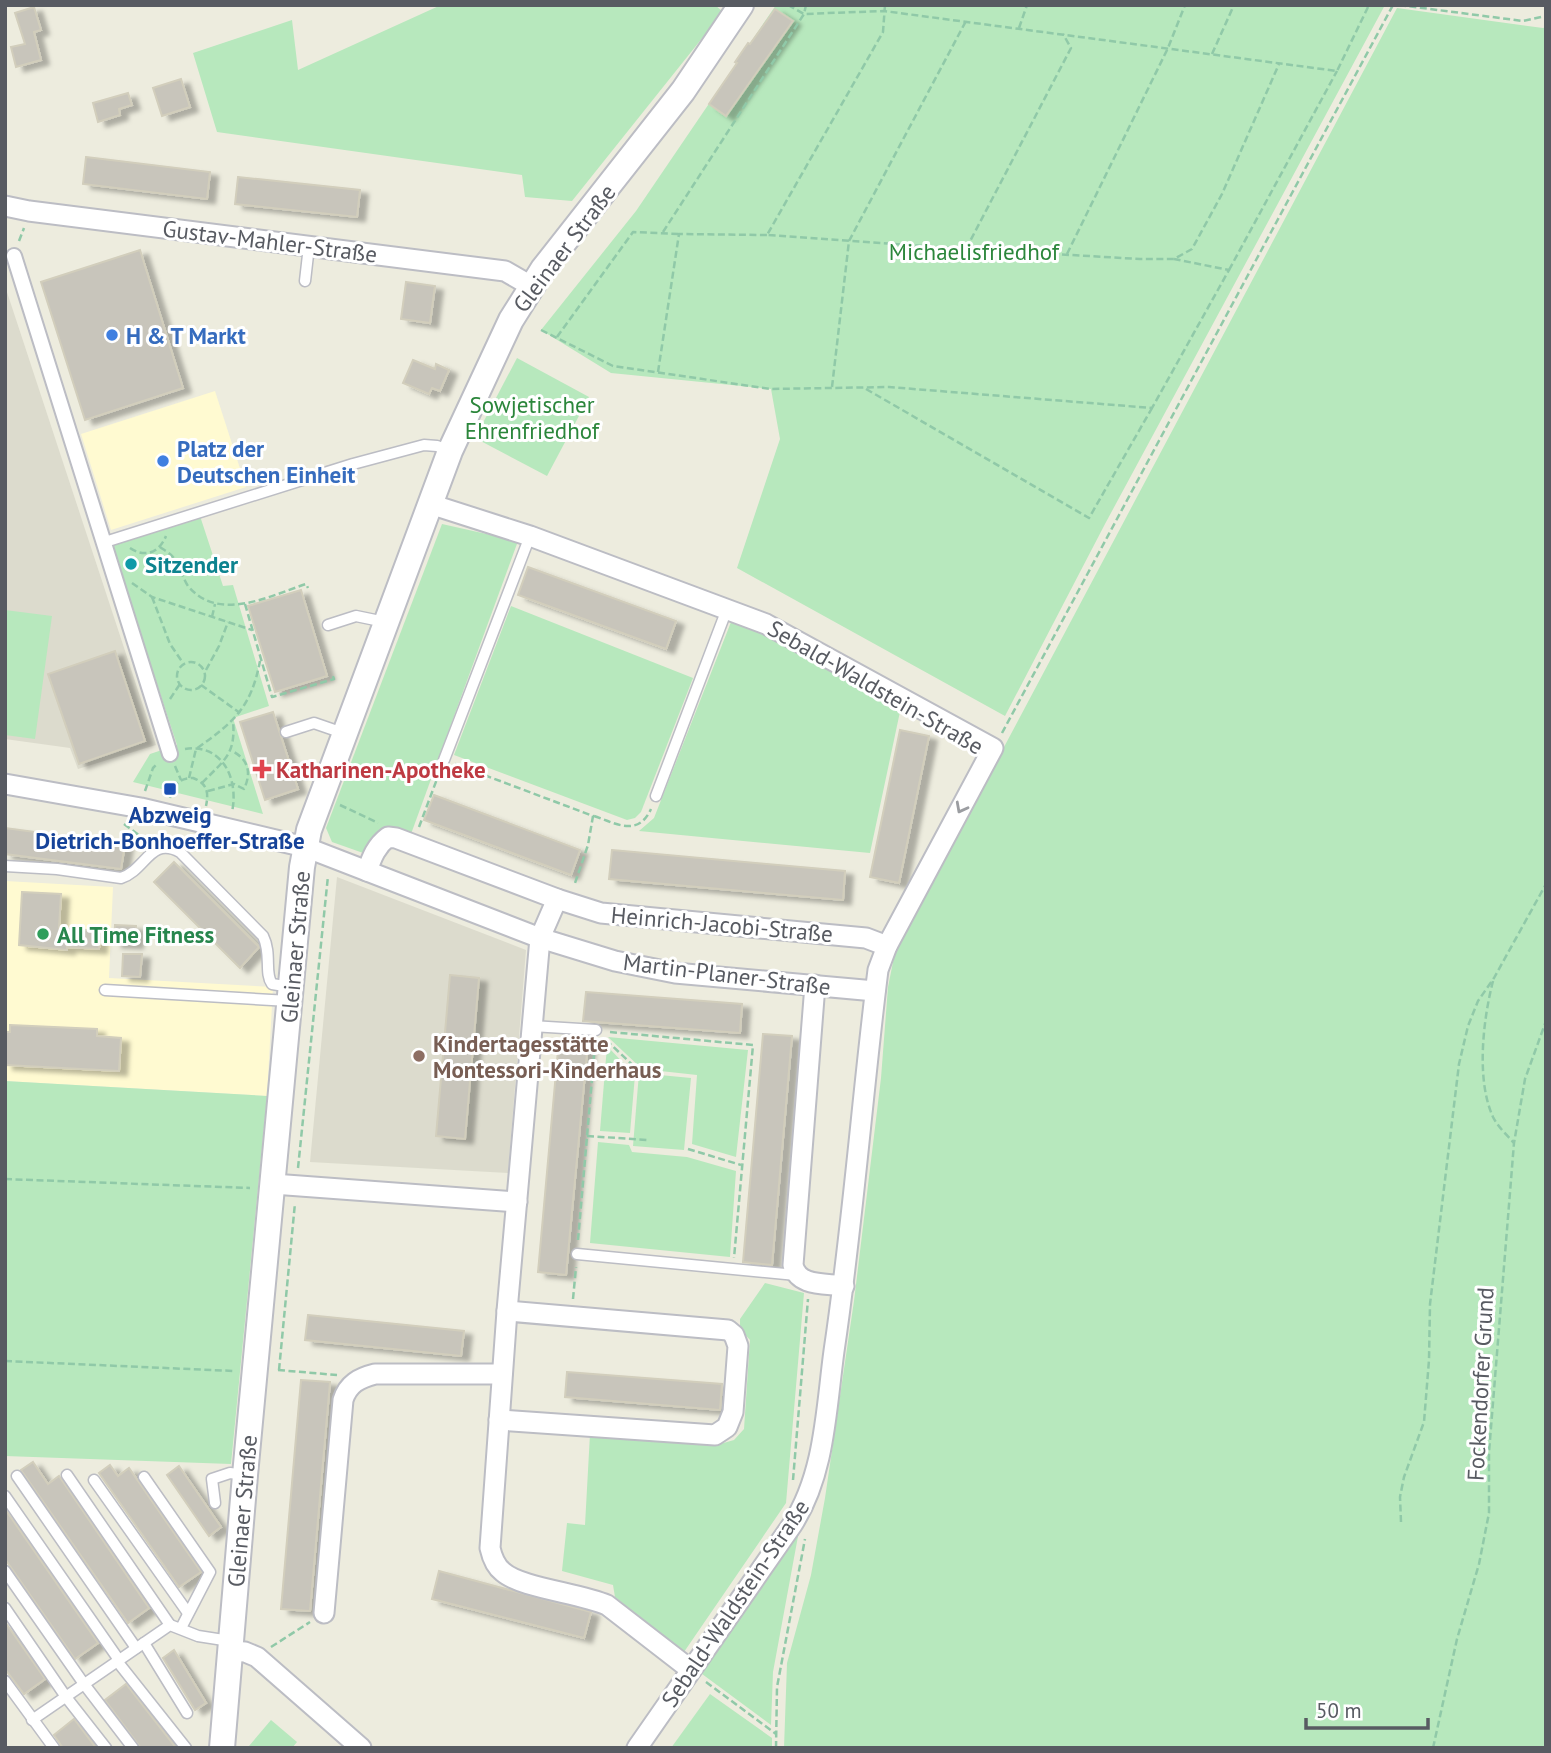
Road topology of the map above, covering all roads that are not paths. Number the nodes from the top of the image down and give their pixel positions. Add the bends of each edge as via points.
1 (741, 5) edge
2 (5, 206) edge
3 (309, 246) junction
4 (14, 256) road end
5 (305, 281) dead end
6 (531, 286) junction
7 (450, 452) junction
8 (430, 504) junction
9 (530, 536) junction
10 (105, 541) junction
11 (727, 608) junction
12 (386, 622) junction
13 (328, 625) dead end
14 (286, 732) dead end
15 (344, 734) junction
16 (170, 754) road end
17 (444, 760) road end
18 (5, 784) edge
19 (656, 796) road end
20 (305, 847) junction
21 (5, 866) edge
22 (367, 871) junction
23 (563, 901) junction
24 (540, 938) junction
25 (887, 946) junction
26 (815, 985) junction
27 (105, 990) dead end
28 (875, 991) junction
29 (290, 994) junction
30 (532, 1026) junction
31 (596, 1030) road end
32 (285, 1185) junction
33 (517, 1202) junction
34 (577, 1254) road end
35 (803, 1278) junction
36 (844, 1286) junction
37 (507, 1311) junction
38 (502, 1374) junction
39 (499, 1420) junction
40 (67, 1475) dead end
41 (245, 1475) junction
42 (17, 1476) dead end
43 (144, 1477) dead end
44 (94, 1480) dead end
45 (5, 1496) edge
46 (215, 1503) dead end
47 (5, 1571) edge
48 (5, 1608) edge
49 (324, 1612) road end
50 (188, 1613) junction
51 (175, 1626) junction
52 (140, 1645) junction
53 (230, 1646) junction
54 (118, 1660) junction
55 (691, 1670) junction
56 (5, 1681) edge
57 (84, 1684) junction
58 (66, 1696) junction
59 (187, 1713) dead end
60 (32, 1720) junction
61 (54, 1748) edge
62 (106, 1748) edge
63 (134, 1748) edge
64 (186, 1748) edge
65 (222, 1748) edge
66 (361, 1748) edge
67 (637, 1748) edge

1 - 6 street, Gleinaer Straße via 666,115
2 - 3 street, Gustav-Mahler-Straße
3 - 5 lane
3 - 6 street, Gustav-Mahler-Straße via 505,271
4 - 10 street
6 - 7 street, Gleinaer Straße via 496,349
7 - 8 street, Gleinaer Straße
7 - 10 lane via 425,445
8 - 9 street, Sebald-Waldstein-Straße
8 - 12 street, Gleinaer Straße
9 - 11 street, Sebald-Waldstein-Straße
9 - 17 lane
10 - 16 street
11 - 19 lane
11 -> 25 street, Sebald-Waldstein-Straße via 766,624 993,748
12 - 13 lane via 356,616
12 - 15 street, Gleinaer Straße
14 - 15 lane via 314,723
15 - 20 street, Gleinaer Straße
18 - 20 street, Martin-Planer-Straße via 141,808
20 - 22 street, Martin-Planer-Straße
20 - 29 street, Gleinaer Straße
21 - 29 lane via 121,878 158,849 172,848 263,936 269,954 268,978
22 - 23 street, Heinrich-Jacobi-Straße via 375,850 388,837
22 - 24 street, Martin-Planer-Straße
23 - 24 street
23 - 25 street, Heinrich-Jacobi-Straße via 601,913 866,938
24 - 26 street, Martin-Planer-Straße via 644,968
24 - 30 street
25 - 28 street, Sebald-Waldstein-Straße
26 - 28 street, Martin-Planer-Straße
26 - 35 street via 793,1265
27 - 29 lane
28 - 36 street, Sebald-Waldstein-Straße
29 - 32 street, Gleinaer Straße
30 - 31 lane
30 - 33 street
32 - 33 street
32 - 41 street, Gleinaer Straße via 267,1369
33 - 37 street
34 - 35 lane
35 - 36 street
36 - 55 street, Sebald-Waldstein-Straße via 817,1468
37 - 38 street
37 - 39 street via 728,1330 738,1346 733,1412 727,1427 715,1435
38 - 39 street
38 - 49 street via 375,1374 356,1380 346,1391
39 - 55 street via 490,1548 502,1572 516,1581 607,1605
40 - 51 lane
41 - 46 lane via 212,1479
41 - 53 street, Gleinaer Straße
42 - 52 lane
43 - 50 lane via 210,1572
44 - 50 lane
45 - 54 lane
47 - 57 lane
48 - 58 lane
50 - 51 lane
51 - 52 lane
51 - 53 lane
52 - 54 lane
52 - 59 lane
53 - 65 street, Gleinaer Straße
53 - 66 street via 257,1657
54 - 57 lane
54 - 64 lane
55 - 67 street, Sebald-Waldstein-Straße
56 - 60 lane
57 - 58 lane
57 - 63 lane
58 - 60 lane
58 - 62 lane
60 - 61 lane

